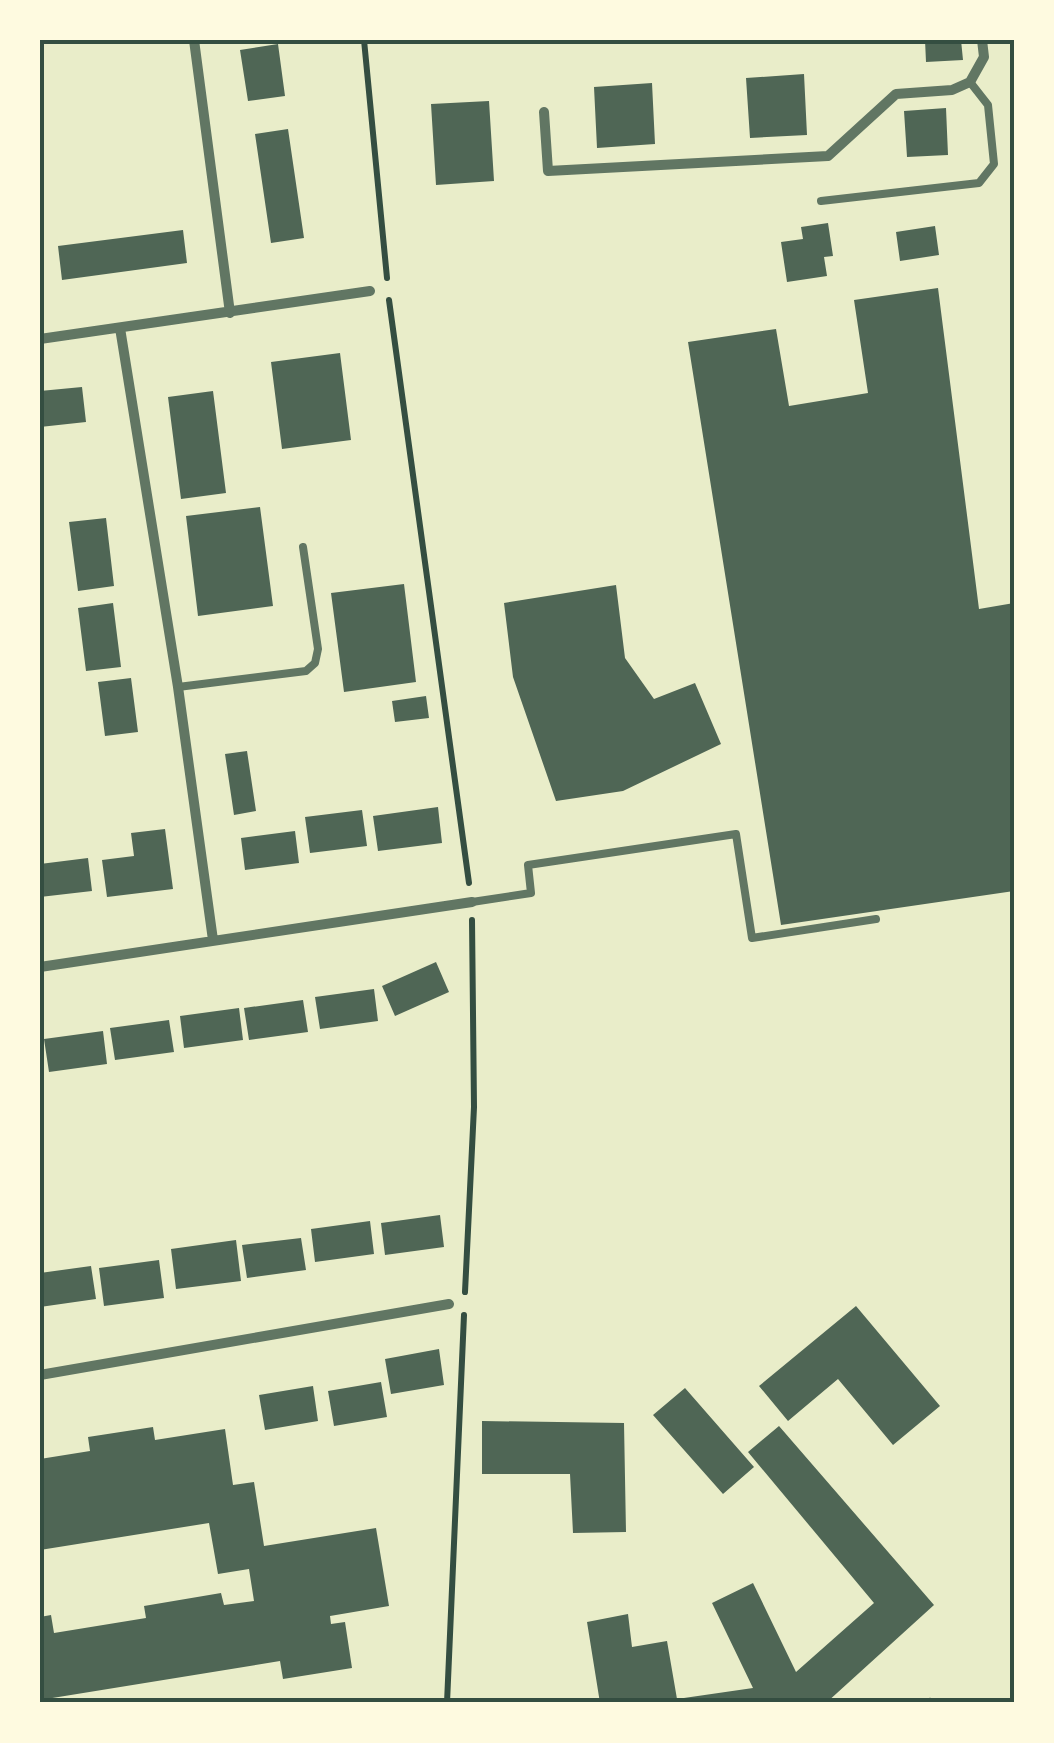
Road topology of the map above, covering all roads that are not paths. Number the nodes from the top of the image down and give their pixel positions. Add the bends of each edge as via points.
1 (194, 40) edge
2 (982, 40) edge
3 (970, 82) junction
4 (544, 112) dead end
5 (821, 202) dead end
6 (370, 291) dead end
7 (230, 313) junction
8 (120, 328) junction
9 (40, 339) edge
10 (303, 548) dead end
11 (178, 687) junction
12 (472, 902) joint
13 (876, 919) dead end
14 (213, 940) junction
15 (40, 967) edge
16 (449, 1304) dead end
17 (40, 1375) edge

1 - 7 street
2 - 3 street via 984,57
3 - 4 street via 952,90 896,94 828,156 548,171
3 - 5 lane via 988,105 994,164 979,183
6 - 7 street
7 - 8 street
8 - 9 street
8 - 11 street
10 - 11 lane via 315,663 306,671
11 - 14 street
12 - 13 lane via 532,893 528,865 736,834 752,938
12 - 14 street
14 - 15 street
16 - 17 street

